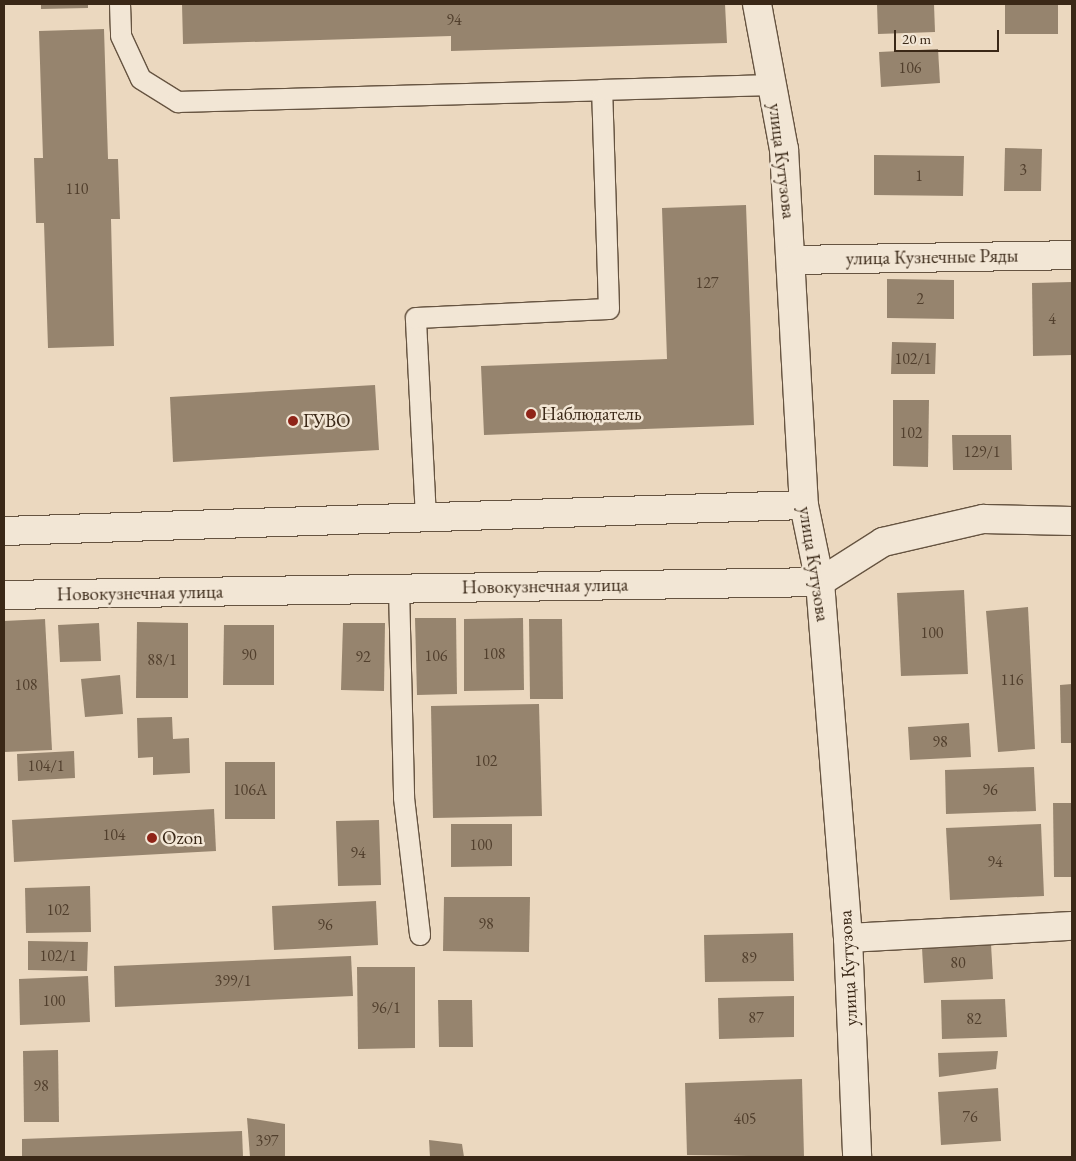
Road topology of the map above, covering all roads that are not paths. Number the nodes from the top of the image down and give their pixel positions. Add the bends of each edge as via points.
1 (120, 4) edge
2 (757, 4) edge
3 (771, 85) junction
4 (602, 90) junction
5 (1072, 255) edge
6 (793, 260) junction
7 (804, 505) junction
8 (426, 518) junction
9 (1072, 521) edge
10 (4, 531) edge
11 (820, 582) junction
12 (399, 588) junction
13 (4, 595) edge
14 (1072, 926) edge
15 (420, 935) dead end
16 (848, 938) junction
17 (857, 1157) edge

1 - 4 lane via 121,36 141,79 178,102
2 - 3 street, улица Кутузова
3 - 4 lane
3 - 6 street, улица Кутузова via 784,149
4 - 8 lane via 609,309 416,318
5 - 6 street, улица Кузнечные Ряды
6 - 7 street, улица Кутузова
7 - 8 street
7 - 11 street, улица Кутузова
8 - 10 street
9 - 11 street via 983,519 883,542
11 - 12 street, Новокузнечная улица
11 - 16 street, улица Кутузова
12 - 13 street, Новокузнечная улица
12 - 15 lane via 404,798
14 - 16 street
16 - 17 street, улица Кутузова

